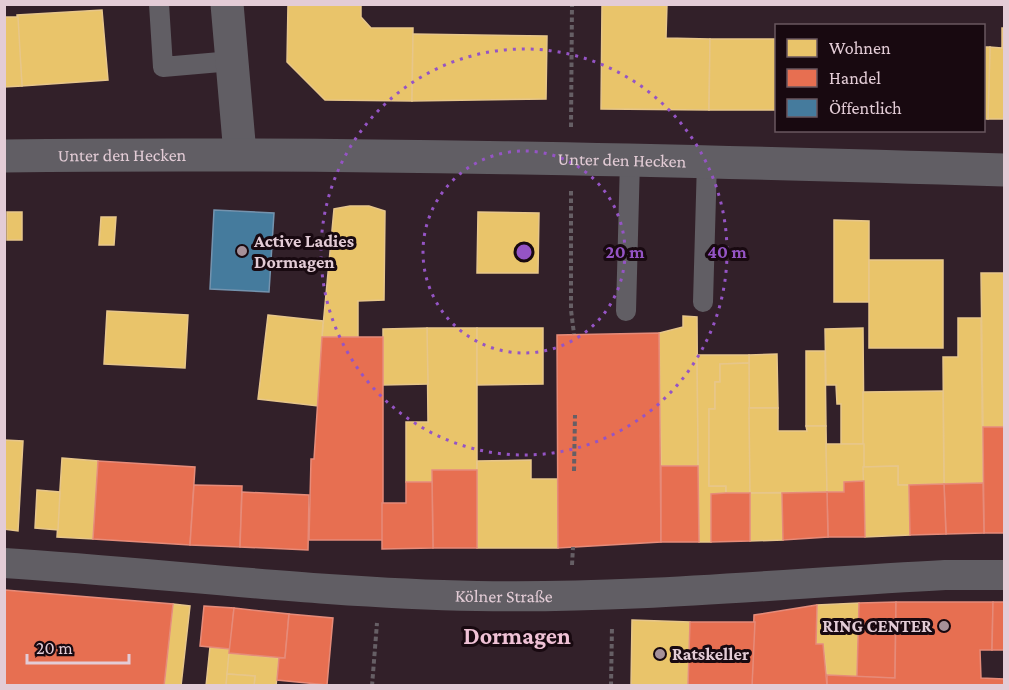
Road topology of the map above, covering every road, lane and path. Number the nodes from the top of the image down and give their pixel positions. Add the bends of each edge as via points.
1 (159, 4) edge
2 (227, 4) edge
3 (572, 4) edge
4 (232, 61) junction
5 (240, 154) junction
6 (4, 156) edge
7 (572, 160) junction
8 (630, 160) junction
9 (707, 161) junction
10 (1005, 170) edge
11 (703, 302) dead end
12 (626, 311) dead end
13 (574, 334) dead end
14 (575, 415) dead end
15 (574, 471) dead end
16 (4, 563) edge
17 (1005, 575) edge
18 (379, 593) junction
19 (612, 593) junction
20 (372, 686) edge
21 (611, 686) edge

1 - 4 lane via 163,67
2 - 4 street
3 - 7 path
4 - 5 street
5 - 6 street, Unter den Hecken
5 - 7 street, Unter den Hecken
7 - 8 street, Unter den Hecken
7 - 13 path
8 - 9 street, Unter den Hecken
8 - 12 lane
9 - 10 street, Unter den Hecken
9 - 11 lane
14 - 15 path
16 - 18 street, Kölner Straße
17 - 19 street, Kölner Straße via 945,574
18 - 19 street, Kölner Straße
18 - 20 path
19 - 21 path

